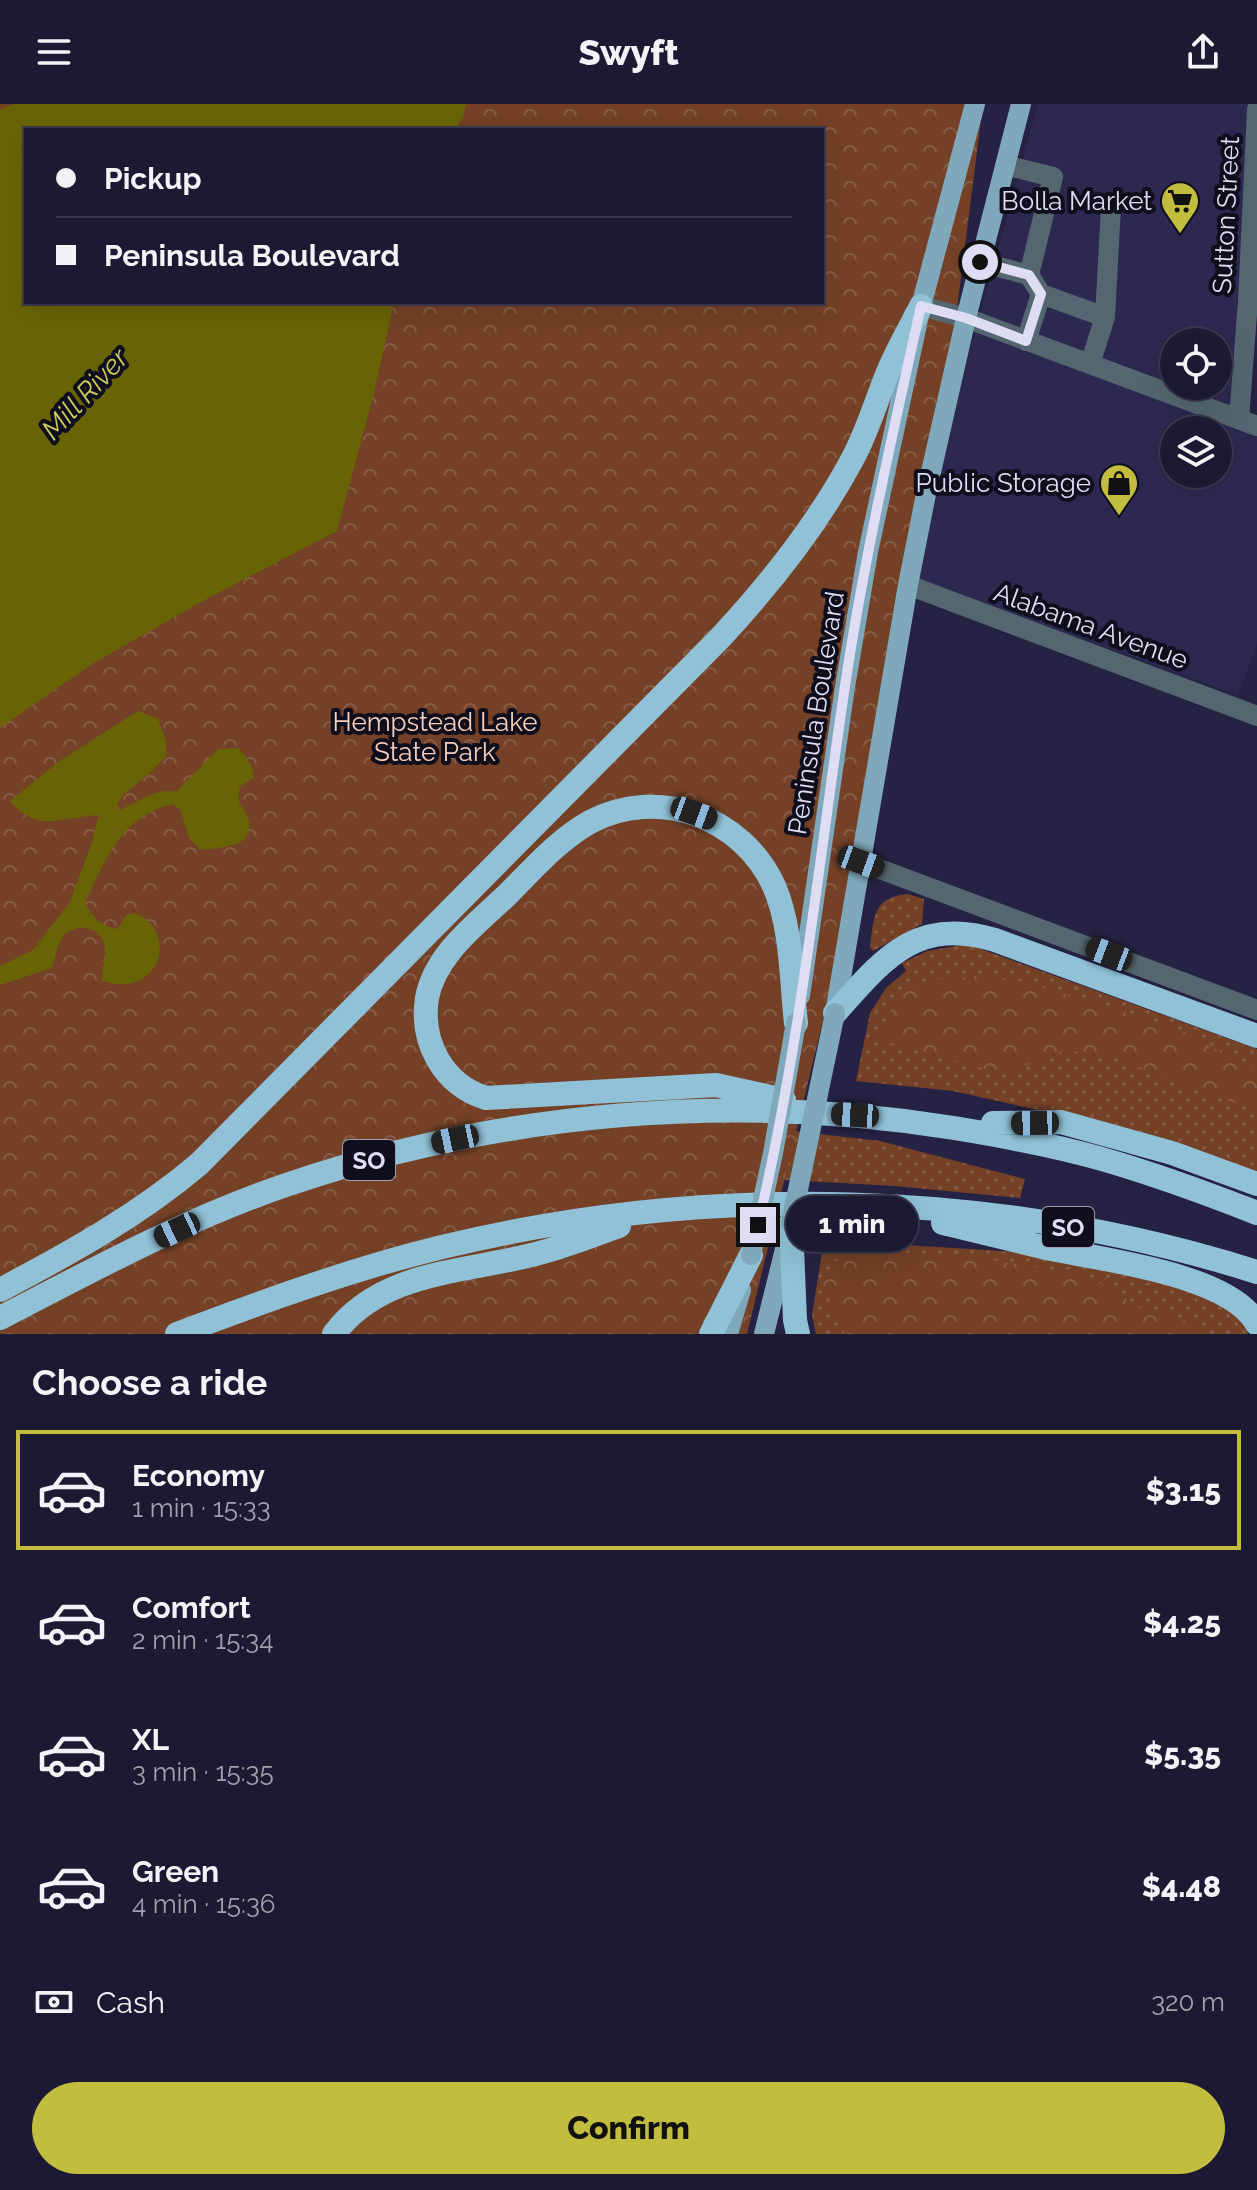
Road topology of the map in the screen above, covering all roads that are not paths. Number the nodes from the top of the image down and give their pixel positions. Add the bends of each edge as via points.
1 (975, 104) edge
2 (1021, 104) edge
3 (1257, 109) edge
4 (1005, 165) junction
5 (1111, 207) dead end
6 (980, 262) junction
7 (1029, 275) junction
8 (1041, 294) junction
9 (921, 306) junction
10 (1105, 317) junction
11 (966, 318) junction
12 (1026, 341) junction
13 (1090, 364) junction
14 (1248, 422) edge
15 (908, 585) junction
16 (1257, 716) edge
17 (861, 862) junction
18 (1257, 1010) edge
19 (835, 1013) junction
20 (796, 1023) junction
21 (1257, 1036) edge
22 (855, 1115) junction
23 (931, 1124) junction
24 (1257, 1184) edge
25 (875, 1206) junction
26 (659, 1212) junction
27 (1257, 1213) edge
28 (791, 1223) junction
29 (751, 1255) junction
30 (1257, 1272) edge
31 (0, 1290) edge
32 (0, 1318) edge
33 (1257, 1324) edge
34 (177, 1334) edge
35 (334, 1334) edge
36 (711, 1334) edge
37 (728, 1334) edge
38 (764, 1334) edge
39 (798, 1334) edge

1 - 9 main road, Peninsula Boulevard
2 - 4 main road
3 - 14 street, Sutton Street
4 - 6 main road
4 - 7 street via 1053,177
5 - 10 street
6 - 7 street
6 - 11 main road
7 - 8 street
8 - 10 street
8 - 12 street
9 - 11 street
9 - 20 main road, Peninsula Boulevard via 852,641
9 - 31 highway via 837,487 784,565 721,637 199,1164 101,1234
10 - 13 street
11 - 12 street
11 - 15 main road
12 - 13 street
13 - 14 street
15 - 16 street, Alabama Avenue
15 - 17 main road
17 - 18 street
17 - 19 main road
19 - 21 highway via 889,956 919,939 957,933 995,940
19 - 28 main road, bridge
20 - 22 highway via 785,923 767,874 747,846 723,826 662,807 610,813 553,849 446,957 432,983 426,1013 439,1063 461,1088 486,1098 716,1085
20 - 29 main road, Peninsula Boulevard, bridge
22 - 23 highway, SO
22 - 32 highway, SO via 670,1111 583,1118 411,1149 229,1207
23 - 24 highway via 1061,1122
23 - 27 highway, SO via 1101,1158
25 - 26 highway, SO
25 - 30 highway, SO via 1054,1225
25 - 33 highway via 1190,1281 1236,1301
26 - 34 highway, SO via 559,1224 443,1247 343,1275
26 - 35 highway via 541,1253 404,1284 364,1304
28 - 38 main road
28 - 39 highway
29 - 36 highway
29 - 37 main road, Peninsula Boulevard

